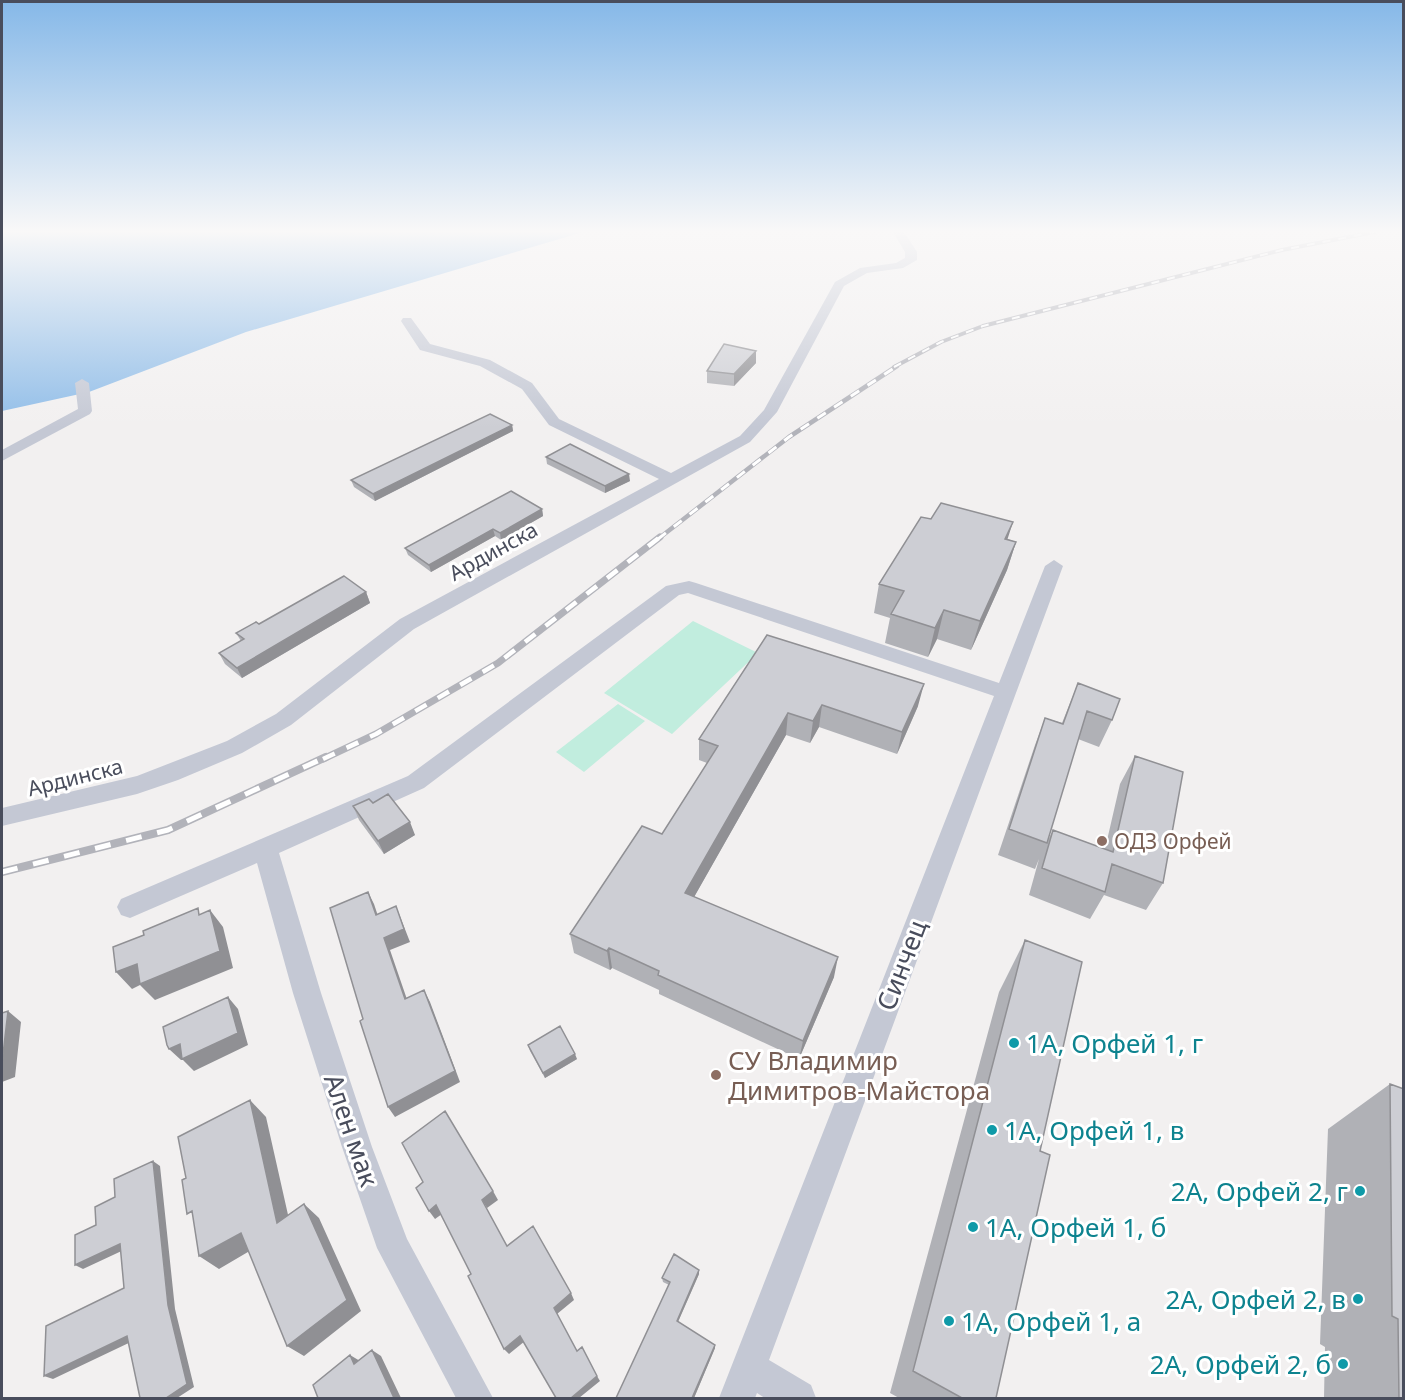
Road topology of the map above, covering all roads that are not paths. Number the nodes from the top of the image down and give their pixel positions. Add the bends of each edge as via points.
1 (832, 297) edge
2 (407, 321) dead end
3 (82, 383) dead end
4 (2, 456) edge
5 (673, 480) junction
6 (1054, 566) dead end
7 (1004, 692) junction
8 (2, 817) edge
9 (265, 848) junction
10 (130, 907) dead end
11 (743, 1383) edge
12 (475, 1398) edge
13 (798, 1398) edge

1 - 5 street, Ардинска via 760,425 722,453
2 - 5 street via 426,347 485,363 527,386 555,422
3 - 4 street via 85,411
5 - 8 street, Ардинска via 407,624 265,731 202,763 138,784
6 - 7 street, Синчец
7 - 9 street via 689,587 673,590 416,782
7 - 11 street, Синчец
9 - 10 street
9 - 12 street, Ален мак via 310,1004 394,1248
11 - 13 street

